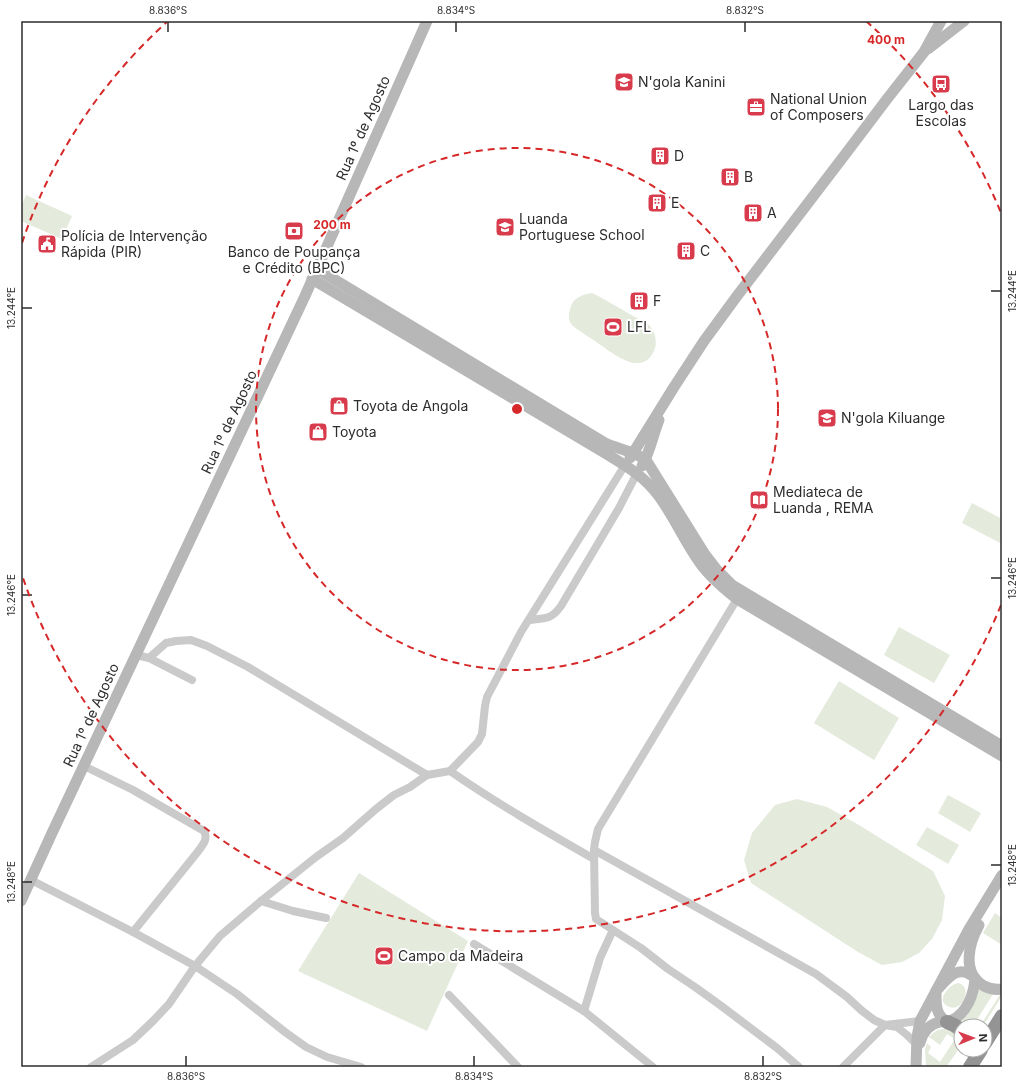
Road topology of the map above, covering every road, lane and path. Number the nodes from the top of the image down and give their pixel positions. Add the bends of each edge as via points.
1 (427, 21) edge
2 (941, 21) edge
3 (964, 21) edge
4 (924, 52) junction
5 (314, 274) junction
6 (674, 387) junction
7 (655, 430) junction
8 (633, 453) junction
9 (646, 460) junction
10 (625, 465) junction
11 (637, 473) junction
12 (661, 483) junction
13 (738, 599) junction
14 (529, 620) junction
15 (136, 655) junction
16 (149, 658) junction
17 (192, 680) dead end
18 (1002, 746) edge
19 (1002, 756) edge
20 (84, 766) junction
21 (450, 771) junction
22 (427, 775) junction
23 (594, 854) junction
24 (1002, 875) edge
25 (30, 880) junction
26 (1002, 885) edge
27 (21, 901) edge
28 (261, 901) junction
29 (326, 918) dead end
30 (613, 930) junction
31 (133, 932) junction
32 (474, 944) dead end
33 (195, 966) junction
34 (975, 978) junction
35 (1002, 989) edge
36 (936, 991) junction
37 (449, 995) dead end
38 (584, 1011) junction
39 (1002, 1016) edge
40 (920, 1021) junction
41 (947, 1022) junction
42 (885, 1025) junction
43 (953, 1025) edge
44 (993, 1030) edge
45 (916, 1050) junction
46 (976, 1058) edge
47 (92, 1067) edge
48 (361, 1067) edge
49 (518, 1067) edge
50 (653, 1067) edge
51 (798, 1067) edge
52 (843, 1067) edge
53 (916, 1067) edge
54 (970, 1067) edge

1 - 5 street, Rua 1º de Agosto
2 - 4 street
3 - 4 street
4 - 6 street via 737,296
5 - 8 street via 605,443
5 - 10 street
5 - 15 street, Rua 1º de Agosto
6 - 7 street
6 - 8 street
7 - 9 street
7 - 12 street via 654,461
8 - 9 street
8 - 10 street
9 - 11 street
9 - 12 street
10 - 11 street
10 - 14 street
11 - 13 street via 657,494 706,571
11 - 14 street via 556,614 548,618
12 - 18 street via 704,553 732,585
13 - 19 street
13 - 23 street via 598,829
14 - 21 street via 486,697 482,734 478,742
15 - 16 street
15 - 20 street, Rua 1º de Agosto
16 - 17 street
16 - 22 street via 166,643 176,640 191,640 207,646 248,667
20 - 25 street, Rua 1º de Agosto
20 - 31 street via 133,790 207,835 196,854
21 - 22 street
21 - 23 street via 495,800
22 - 28 street via 394,795
23 - 30 street via 596,919
23 - 42 street via 816,974 874,1020
24 - 36 street
25 - 27 street, Rua 1º de Agosto
25 - 31 street
26 - 34 street via 974,933 969,957
28 - 29 street
28 - 33 street via 220,936
30 - 38 street via 600,958
30 - 51 street via 720,1005
31 - 33 street
32 - 38 street
33 - 47 street via 154,1021 133,1040
33 - 48 street via 237,994 306,1047 327,1057
34 - 35 street via 979,983 992,989
34 - 36 street via 966,972 960,972 950,977
34 - 41 street via 973,991 963,1012
36 - 40 street
36 - 41 street via 936,1008
37 - 49 street
38 - 50 street
39 - 44 highway
40 - 42 street
40 - 45 street
41 - 43 highway
41 - 45 street via 932,1024 924,1032
42 - 45 street via 897,1027 907,1035
42 - 52 street
45 - 53 street
46 - 54 highway

